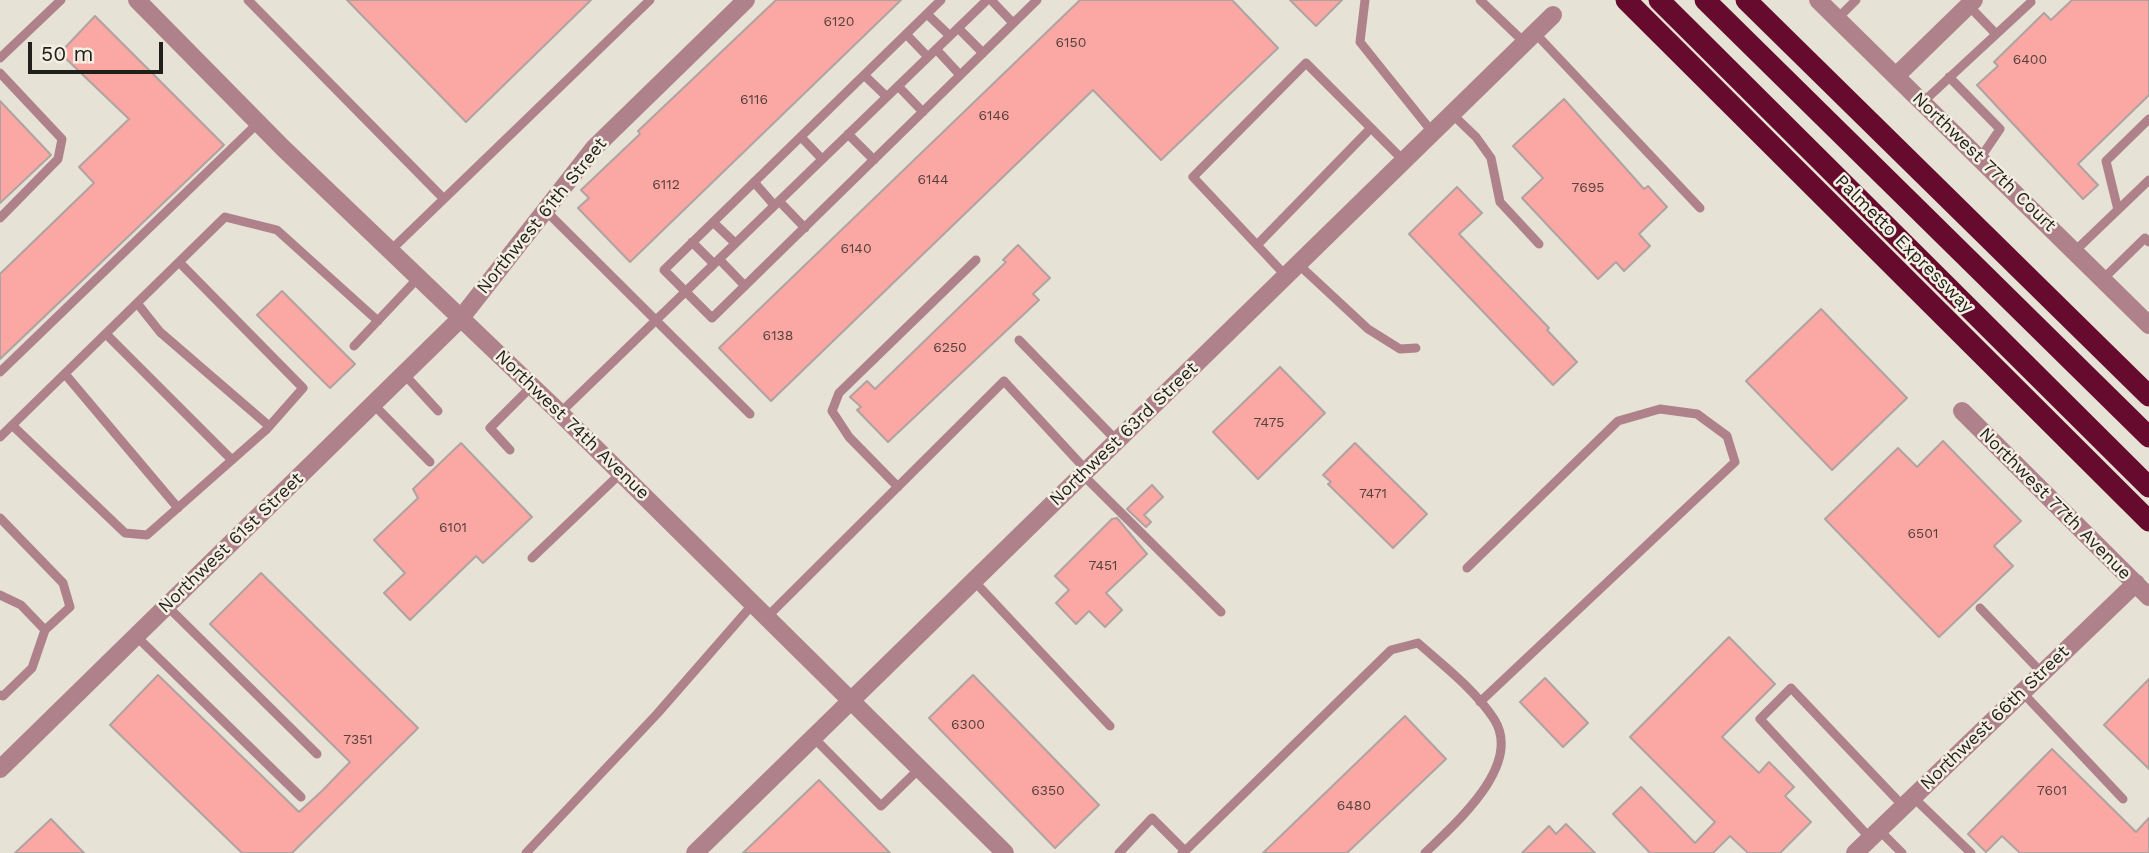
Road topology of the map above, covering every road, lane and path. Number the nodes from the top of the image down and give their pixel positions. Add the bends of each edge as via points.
1 (61, 0) edge
2 (136, 0) edge
3 (248, 0) edge
4 (650, 0) edge
5 (746, 0) edge
6 (941, 0) edge
7 (971, 0) edge
8 (989, 0) edge
9 (1037, 0) edge
10 (1365, 0) edge
11 (1480, 0) edge
12 (1626, 0) edge
13 (1659, 0) edge
14 (1705, 0) edge
15 (1746, 0) edge
16 (1818, 0) edge
17 (1856, 0) edge
18 (2031, 2) edge
19 (1971, 3) edge
20 (979, 8) junction
21 (927, 14) junction
22 (1553, 15) dead end
23 (1837, 19) junction
24 (1013, 23) junction
25 (958, 28) junction
26 (906, 34) junction
27 (1996, 34) junction
28 (950, 36) junction
29 (1530, 38) junction
30 (936, 49) junction
31 (983, 52) junction
32 (928, 57) junction
33 (0, 58) edge
34 (0, 73) edge
35 (864, 75) junction
36 (960, 75) junction
37 (1896, 76) junction
38 (1949, 77) junction
39 (898, 86) junction
40 (887, 97) junction
41 (1923, 102) junction
42 (923, 112) junction
43 (1452, 114) junction
44 (2149, 119) edge
45 (258, 123) junction
46 (1371, 128) junction
47 (1433, 133) junction
48 (848, 134) junction
49 (801, 136) junction
50 (1981, 157) junction
51 (822, 159) junction
52 (874, 160) junction
53 (1404, 161) junction
54 (2149, 180) edge
55 (754, 182) junction
56 (444, 199) junction
57 (777, 203) junction
58 (1700, 208) dead end
59 (545, 210) junction
60 (2118, 211) junction
61 (0, 218) edge
62 (713, 222) junction
63 (805, 228) junction
64 (692, 242) junction
65 (2149, 242) edge
66 (735, 243) junction
67 (1539, 244) dead end
68 (1257, 245) junction
69 (391, 250) junction
70 (2075, 251) junction
71 (976, 260) dead end
72 (179, 262) junction
73 (717, 262) junction
74 (1292, 270) junction
75 (419, 277) junction
76 (2104, 279) junction
77 (745, 286) junction
78 (685, 292) junction
79 (137, 303) junction
80 (461, 317) junction
81 (657, 319) junction
82 (378, 321) junction
83 (2149, 325) edge
84 (106, 334) junction
85 (1018, 340) dead end
86 (354, 346) dead end
87 (1416, 348) dead end
88 (0, 372) edge
89 (65, 373) junction
90 (404, 374) junction
91 (533, 386) junction
92 (2149, 396) edge
93 (373, 404) junction
94 (438, 411) dead end
95 (1962, 411) dead end
96 (560, 413) junction
97 (750, 414) dead end
98 (12, 425) junction
99 (269, 426) junction
100 (0, 437) edge
101 (2149, 437) edge
102 (1117, 441) junction
103 (510, 450) dead end
104 (232, 460) junction
105 (430, 462) dead end
106 (621, 473) junction
107 (1085, 473) junction
108 (898, 487) junction
109 (2149, 487) edge
110 (178, 508) junction
111 (0, 518) edge
112 (2149, 521) edge
113 (532, 558) dead end
114 (1466, 568) dead end
115 (974, 580) junction
116 (2136, 583) junction
117 (0, 595) edge
118 (2149, 597) edge
119 (753, 604) junction
120 (167, 606) junction
121 (1980, 608) dead end
122 (1221, 612) dead end
123 (767, 617) junction
124 (45, 630) junction
125 (136, 636) junction
126 (2042, 673) junction
127 (2022, 692) junction
128 (0, 695) edge
129 (849, 701) junction
130 (1480, 702) junction
131 (1110, 726) dead end
132 (813, 737) junction
133 (317, 754) dead end
134 (0, 769) edge
135 (919, 769) junction
136 (301, 797) dead end
137 (2123, 799) dead end
138 (1908, 801) junction
139 (1875, 834) junction
140 (1183, 852) edge
141 (526, 853) edge
142 (695, 853) edge
143 (1005, 853) edge
144 (1119, 853) edge
145 (1424, 853) edge
146 (1855, 853) edge
147 (1902, 853) edge
148 (1971, 853) edge

1 - 33 lane
2 - 45 street, Northwest 74th Avenue
3 - 56 lane
4 - 56 lane
5 - 59 street, Northwest 61th Street via 594,148
6 - 21 lane
7 - 20 lane
8 - 20 lane
8 - 24 lane
9 - 24 lane
10 - 47 lane via 1360,42
11 - 29 lane
12 - 112 highway, Palmetto Expressway
13 - 109 highway
14 - 101 highway
15 - 92 highway
16 - 23 street, Northwest 77th Court
17 - 23 lane
18 - 27 lane
19 - 27 lane
19 - 37 street
20 - 25 lane
21 - 26 lane
21 - 28 lane
22 - 29 street, Northwest 63rd Street
23 - 37 street, Northwest 77th Court
24 - 31 lane
25 - 28 lane
25 - 31 lane
26 - 32 lane
26 - 35 lane
27 - 38 lane
28 - 30 lane
29 - 43 street, Northwest 63rd Street
29 - 58 lane
30 - 32 lane
30 - 36 lane
31 - 36 lane
32 - 39 lane
34 - 61 lane via 62,139 58,159
35 - 40 lane
35 - 49 lane
36 - 42 lane
37 - 41 street, Northwest 77th Court
38 - 41 lane
38 - 50 lane via 2000,130
39 - 40 lane
39 - 42 lane
40 - 48 lane
41 - 50 street, Northwest 77th Court
42 - 52 lane
43 - 47 street, Northwest 63rd Street
43 - 67 lane via 1491,158 1500,202
44 - 60 lane via 2106,161
45 - 69 street, Northwest 74th Avenue
45 - 88 lane
46 - 53 lane
46 - 68 lane
46 - 68 lane via 1306,63 1193,177
47 - 53 street, Northwest 63rd Street
48 - 51 lane
48 - 52 lane
49 - 51 lane
49 - 55 lane
50 - 70 street, Northwest 77th Court
51 - 57 lane
52 - 63 lane
53 - 74 street, Northwest 63rd Street
54 - 60 lane
55 - 57 lane
55 - 62 lane
56 - 69 lane
57 - 63 lane
57 - 66 lane
59 - 80 street, Northwest 61th Street
59 - 81 lane
60 - 70 lane
62 - 64 lane
62 - 66 lane
63 - 77 lane
64 - 73 lane
64 - 78 lane via 664,270
65 - 76 lane via 2145,238
66 - 73 lane
68 - 74 lane
69 - 75 street, Northwest 74th Avenue
70 - 76 street, Northwest 77th Court
71 - 108 lane via 834,403 832,411 849,437
72 - 79 lane
72 - 82 lane via 225,218 278,230
72 - 99 lane via 303,388
73 - 77 lane
73 - 78 lane
74 - 87 lane via 1368,329 1401,349
74 - 102 street, Northwest 63rd Street
75 - 80 street, Northwest 74th Avenue
75 - 82 lane
76 - 83 street, Northwest 77th Court
77 - 78 lane via 712,318
78 - 81 lane
79 - 84 lane
79 - 99 lane via 160,332
80 - 90 street, Northwest 61st Street
80 - 91 street, Northwest 74th Avenue
81 - 96 lane
81 - 97 lane
82 - 86 lane
84 - 89 lane
84 - 104 lane
85 - 102 lane
89 - 98 lane
89 - 110 lane
90 - 93 street, Northwest 61st Street
90 - 94 lane
91 - 96 street, Northwest 74th Avenue
91 - 103 lane via 490,428
93 - 105 lane
93 - 120 street, Northwest 61st Street
95 - 116 street, Northwest 77th Avenue
96 - 106 street, Northwest 74th Avenue
98 - 100 lane
98 - 110 lane via 125,533 148,535
99 - 104 lane
102 - 107 street, Northwest 63rd Street
104 - 110 lane
106 - 113 lane
106 - 119 street, Northwest 74th Avenue
107 - 108 lane via 1004,380
107 - 115 street, Northwest 63rd Street
107 - 122 lane
108 - 123 lane
111 - 124 lane via 63,583 70,607
114 - 130 lane via 1618,422 1660,409 1697,414 1727,436 1735,462
115 - 129 street, Northwest 63rd Street
115 - 131 lane
116 - 118 street, Northwest 77th Avenue
116 - 126 street, Northwest 66th Street
117 - 124 lane via 21,606
119 - 123 street, Northwest 74th Avenue
119 - 141 lane
120 - 125 street, Northwest 61st Street
120 - 133 lane
121 - 126 lane
123 - 129 street, Northwest 74th Avenue
124 - 128 lane via 32,668
125 - 134 street, Northwest 61st Street
125 - 136 lane
126 - 127 street, Northwest 66th Street
127 - 137 lane
127 - 138 street, Northwest 66th Street
129 - 132 street, Northwest 63rd Street
129 - 135 street, Northwest 74th Avenue
130 - 140 lane via 1418,643 1391,650
130 - 145 lane via 1496,722 1500,744 1496,768 1487,788
132 - 135 lane via 881,806
132 - 142 street, Northwest 63rd Street
135 - 143 street, Northwest 74th Avenue
138 - 139 street, Northwest 66th Street
138 - 139 lane via 1791,688 1760,719
138 - 148 lane
139 - 146 street, Northwest 66th Street
139 - 147 lane
140 - 144 lane via 1152,818

